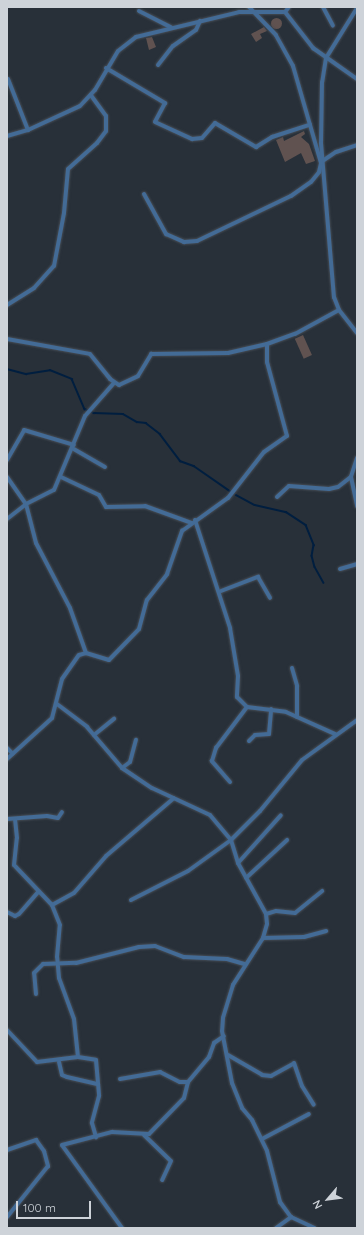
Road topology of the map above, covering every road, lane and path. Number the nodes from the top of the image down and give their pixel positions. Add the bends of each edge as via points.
1 (249, 7) edge
2 (290, 7) edge
3 (323, 7) edge
4 (357, 8) edge
5 (139, 11) dead end
6 (254, 11) junction
7 (285, 12) junction
8 (200, 21) junction
9 (332, 26) dead end
10 (171, 27) junction
11 (326, 58) junction
12 (158, 65) dead end
13 (106, 68) junction
14 (8, 79) dead end
15 (357, 79) edge
16 (92, 95) junction
17 (310, 125) junction
18 (28, 130) junction
19 (7, 136) edge
20 (357, 145) edge
21 (321, 162) junction
22 (144, 194) dead end
23 (7, 305) edge
24 (339, 310) junction
25 (357, 333) edge
26 (7, 339) edge
27 (267, 344) junction
28 (114, 383) junction
29 (73, 446) junction
30 (357, 458) edge
31 (7, 460) edge
32 (105, 468) dead end
33 (7, 477) edge
34 (61, 477) junction
35 (351, 477) junction
36 (277, 496) dead end
37 (26, 504) junction
38 (357, 506) edge
39 (7, 519) edge
40 (194, 522) junction
41 (357, 564) edge
42 (340, 569) dead end
43 (221, 591) junction
44 (270, 598) dead end
45 (86, 653) junction
46 (292, 668) dead end
47 (57, 704) junction
48 (247, 706) junction
49 (271, 710) junction
50 (297, 717) junction
51 (114, 719) dead end
52 (357, 720) edge
53 (335, 734) junction
54 (94, 735) junction
55 (136, 740) dead end
56 (249, 741) dead end
57 (7, 748) edge
58 (13, 754) junction
59 (7, 759) edge
60 (122, 768) junction
61 (230, 782) dead end
62 (174, 798) junction
63 (62, 812) dead end
64 (281, 815) dead end
65 (7, 819) edge
66 (15, 820) junction
67 (231, 840) junction
68 (287, 840) dead end
69 (238, 863) junction
70 (246, 878) junction
71 (39, 891) junction
72 (322, 892) dead end
73 (131, 900) dead end
74 (52, 904) junction
75 (7, 912) edge
76 (266, 914) junction
77 (326, 931) dead end
78 (263, 938) junction
79 (245, 964) junction
80 (58, 965) junction
81 (36, 994) dead end
82 (7, 1030) edge
83 (224, 1036) junction
84 (228, 1055) junction
85 (78, 1057) junction
86 (59, 1062) junction
87 (120, 1079) dead end
88 (188, 1082) junction
89 (98, 1084) junction
90 (314, 1105) dead end
91 (309, 1114) dead end
92 (144, 1135) junction
93 (96, 1137) junction
94 (262, 1139) junction
95 (7, 1150) edge
96 (162, 1180) dead end
97 (7, 1217) edge
98 (291, 1217) junction
99 (122, 1228) edge
100 (276, 1228) edge
101 (315, 1228) edge

1 - 6 street
2 - 7 street
3 - 9 street
4 - 11 street
5 - 10 street
6 - 7 street
6 - 8 street
6 - 17 street via 268,25 287,54 305,102
7 - 11 street via 307,41
8 - 10 street
8 - 12 street via 196,30 173,46
10 - 13 street via 130,40
11 - 15 street
11 - 21 street via 322,82
13 - 16 street
13 - 17 street via 164,102 154,122 185,137 201,138 215,123 255,147 276,135
14 - 18 street
16 - 18 street via 74,110
16 - 23 street via 106,116 106,131 97,143 68,169 64,213 54,266 34,288
17 - 21 street
18 - 19 street
20 - 21 street via 336,152
21 - 22 street via 319,172 303,188 260,212 197,241 184,242 166,234
21 - 24 street via 334,297
24 - 25 street
24 - 27 street via 295,334
26 - 28 street via 90,354
27 - 28 street via 228,353 151,354 138,376 127,382
27 - 40 street via 267,362 287,436 264,452 228,498
28 - 29 street via 85,416
29 - 31 street via 24,430
29 - 32 street
29 - 34 street
30 - 35 street
33 - 37 street via 19,489
34 - 37 street via 54,490
34 - 40 street via 99,495 103,506 145,506
35 - 36 street via 338,487 289,486
35 - 38 street
37 - 39 street
37 - 45 street via 36,543 70,608
40 - 43 street
40 - 45 street via 177,538 167,574 149,596 139,629 109,660
41 - 42 street
43 - 44 street via 258,577
43 - 48 street via 235,654 237,697
45 - 47 street via 79,655 62,679
46 - 50 street via 297,686
47 - 54 street
47 - 58 street via 52,718
48 - 49 street
48 - 61 street via 216,748 212,761
49 - 50 street
49 - 56 street via 269,734 255,735
50 - 53 street
51 - 54 street
52 - 53 street
53 - 67 street via 302,760 289,779
54 - 60 street
55 - 60 street via 130,762
57 - 58 street
58 - 59 street
60 - 62 street
62 - 67 street via 210,815
62 - 74 street via 106,856 74,893
63 - 66 street via 58,818 47,816
64 - 69 street
65 - 66 street
66 - 71 street via 17,838 14,865
67 - 69 street
67 - 73 street via 167,883
68 - 70 street
69 - 70 street
70 - 76 street
71 - 74 street
71 - 75 street via 20,914 15,916
72 - 76 street via 295,913 276,911
74 - 80 street via 60,925
76 - 78 street
77 - 78 street via 304,937
78 - 79 street
79 - 80 street via 212,958 184,957 155,946 116,951
79 - 83 street via 228,1001
80 - 81 street via 44,964 37,968 33,983
80 - 85 street via 59,978 78,1039
82 - 86 street via 37,1062
83 - 84 street
83 - 88 street via 214,1043 209,1057
84 - 90 street via 262,1075 271,1076 294,1063 302,1086
84 - 94 street via 232,1083 242,1108
85 - 86 street
85 - 89 street via 95,1058
86 - 89 street via 62,1075
87 - 88 street via 160,1072 180,1082
88 - 92 street via 184,1098 154,1130
89 - 93 street via 99,1096 92,1123
91 - 94 street
92 - 93 street via 128,1132
92 - 96 street via 171,1161 171,1167
93 - 99 street via 61,1147 101,1196
94 - 98 street via 280,1202
95 - 97 street via 36,1140 44,1151 48,1166
98 - 100 street
98 - 101 street

